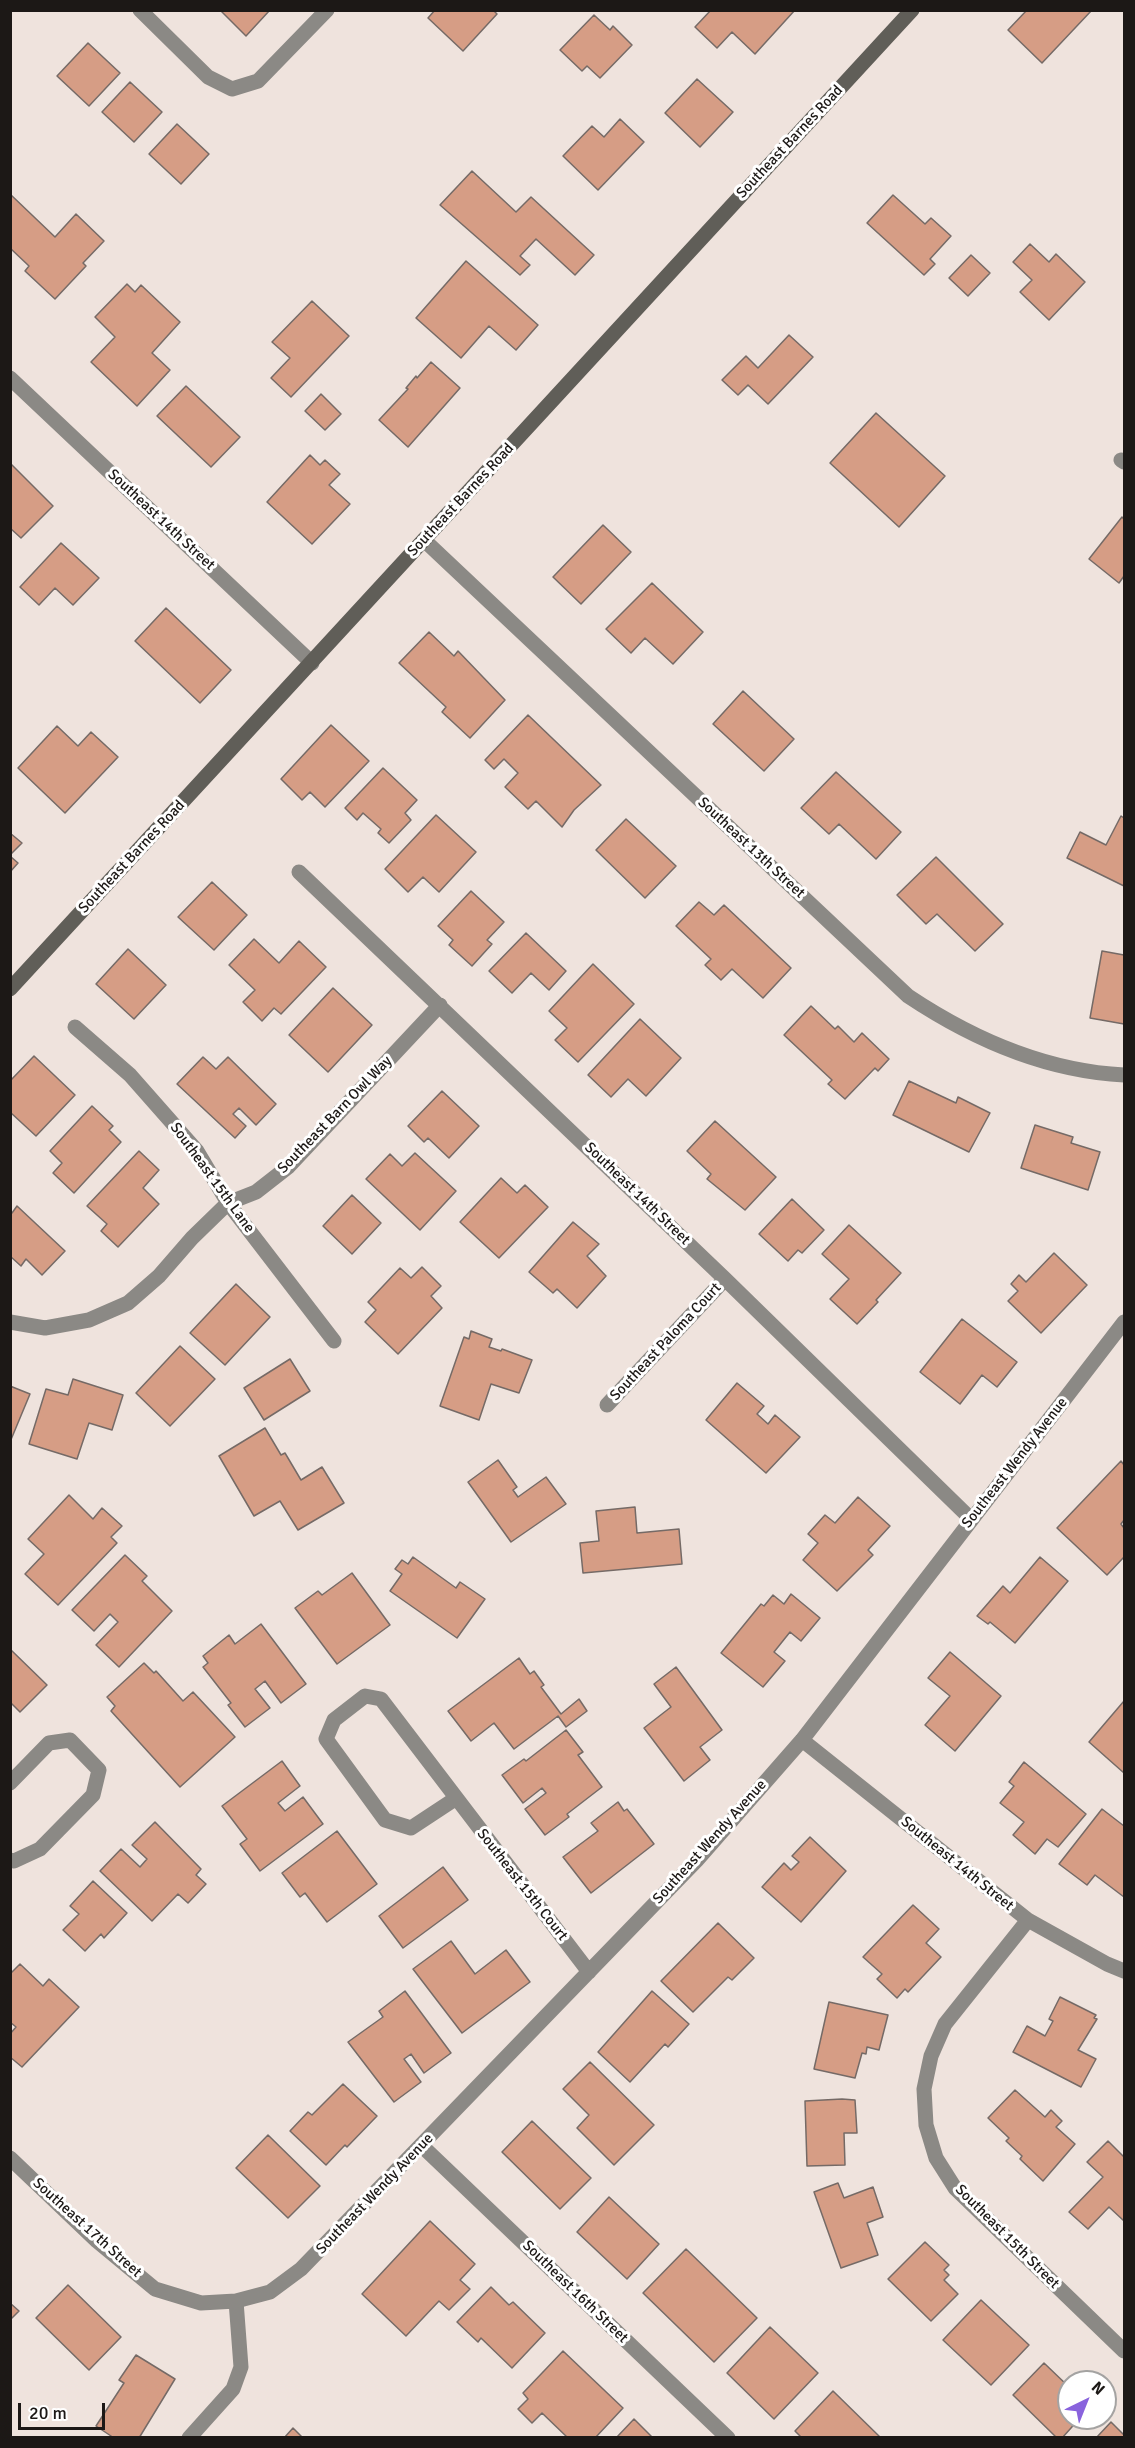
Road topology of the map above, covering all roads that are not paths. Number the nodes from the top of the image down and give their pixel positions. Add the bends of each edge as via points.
1 (140, 10) edge
2 (327, 10) edge
3 (912, 10) edge
4 (10, 378) edge
5 (424, 540) junction
6 (312, 663) junction
7 (299, 872) dead end
8 (10, 989) edge
9 (440, 1005) junction
10 (75, 1027) dead end
11 (1125, 1075) edge
12 (228, 1203) junction
13 (725, 1280) junction
14 (10, 1322) edge
15 (1125, 1322) edge
16 (334, 1341) dead end
17 (607, 1405) dead end
18 (971, 1519) junction
19 (802, 1740) junction
20 (10, 1783) edge
21 (455, 1799) junction
22 (10, 1860) edge
23 (1028, 1920) junction
24 (1125, 1971) edge
25 (589, 1972) junction
26 (422, 2146) junction
27 (10, 2158) edge
28 (236, 2301) junction
29 (1125, 2351) edge
30 (189, 2438) edge
31 (728, 2438) edge

1 - 2 street via 208,77 232,89 258,81
3 - 5 street, Southeast Barnes Road
4 - 6 street, Southeast 14th Street
5 - 6 street, Southeast Barnes Road
5 - 11 street, Southeast 13th Street via 908,996 939,1017 1005,1049 1076,1070
6 - 8 street, Southeast Barnes Road
7 - 9 street, Southeast 14th Street
9 - 12 street, Southeast Barn Owl Way via 288,1167 256,1192
9 - 13 street, Southeast 14th Street
10 - 12 street, Southeast 15th Lane via 159,1106 197,1151
12 - 14 street, Southeast Barn Owl Way via 128,1303 89,1320 45,1328
12 - 16 street, Southeast 15th Lane
13 - 17 street, Southeast Paloma Court
13 - 18 street, Southeast 14th Street
15 - 18 street, Southeast Wendy Avenue
18 - 19 street, Southeast Wendy Avenue
19 - 23 street, Southeast 14th Street
19 - 25 street, Southeast Wendy Avenue via 697,1860
20 - 22 street via 49,1743 70,1740 99,1770 93,1795 40,1849
21 - 21 street, Southeast 15th Court via 411,1828 385,1820 326,1739 334,1720 365,1696 381,1699
21 - 25 street, Southeast 15th Court
23 - 24 street, Southeast 14th Street
23 - 29 street, Southeast 15th Street via 945,2024 931,2056 924,2089 926,2125 936,2158 955,2188
25 - 26 street, Southeast Wendy Avenue
26 - 28 street, Southeast Wendy Avenue via 302,2269 270,2292
26 - 31 street, Southeast 16th Street
27 - 28 street, Southeast 17th Street via 154,2289 201,2303
28 - 30 street via 241,2367 232,2389

